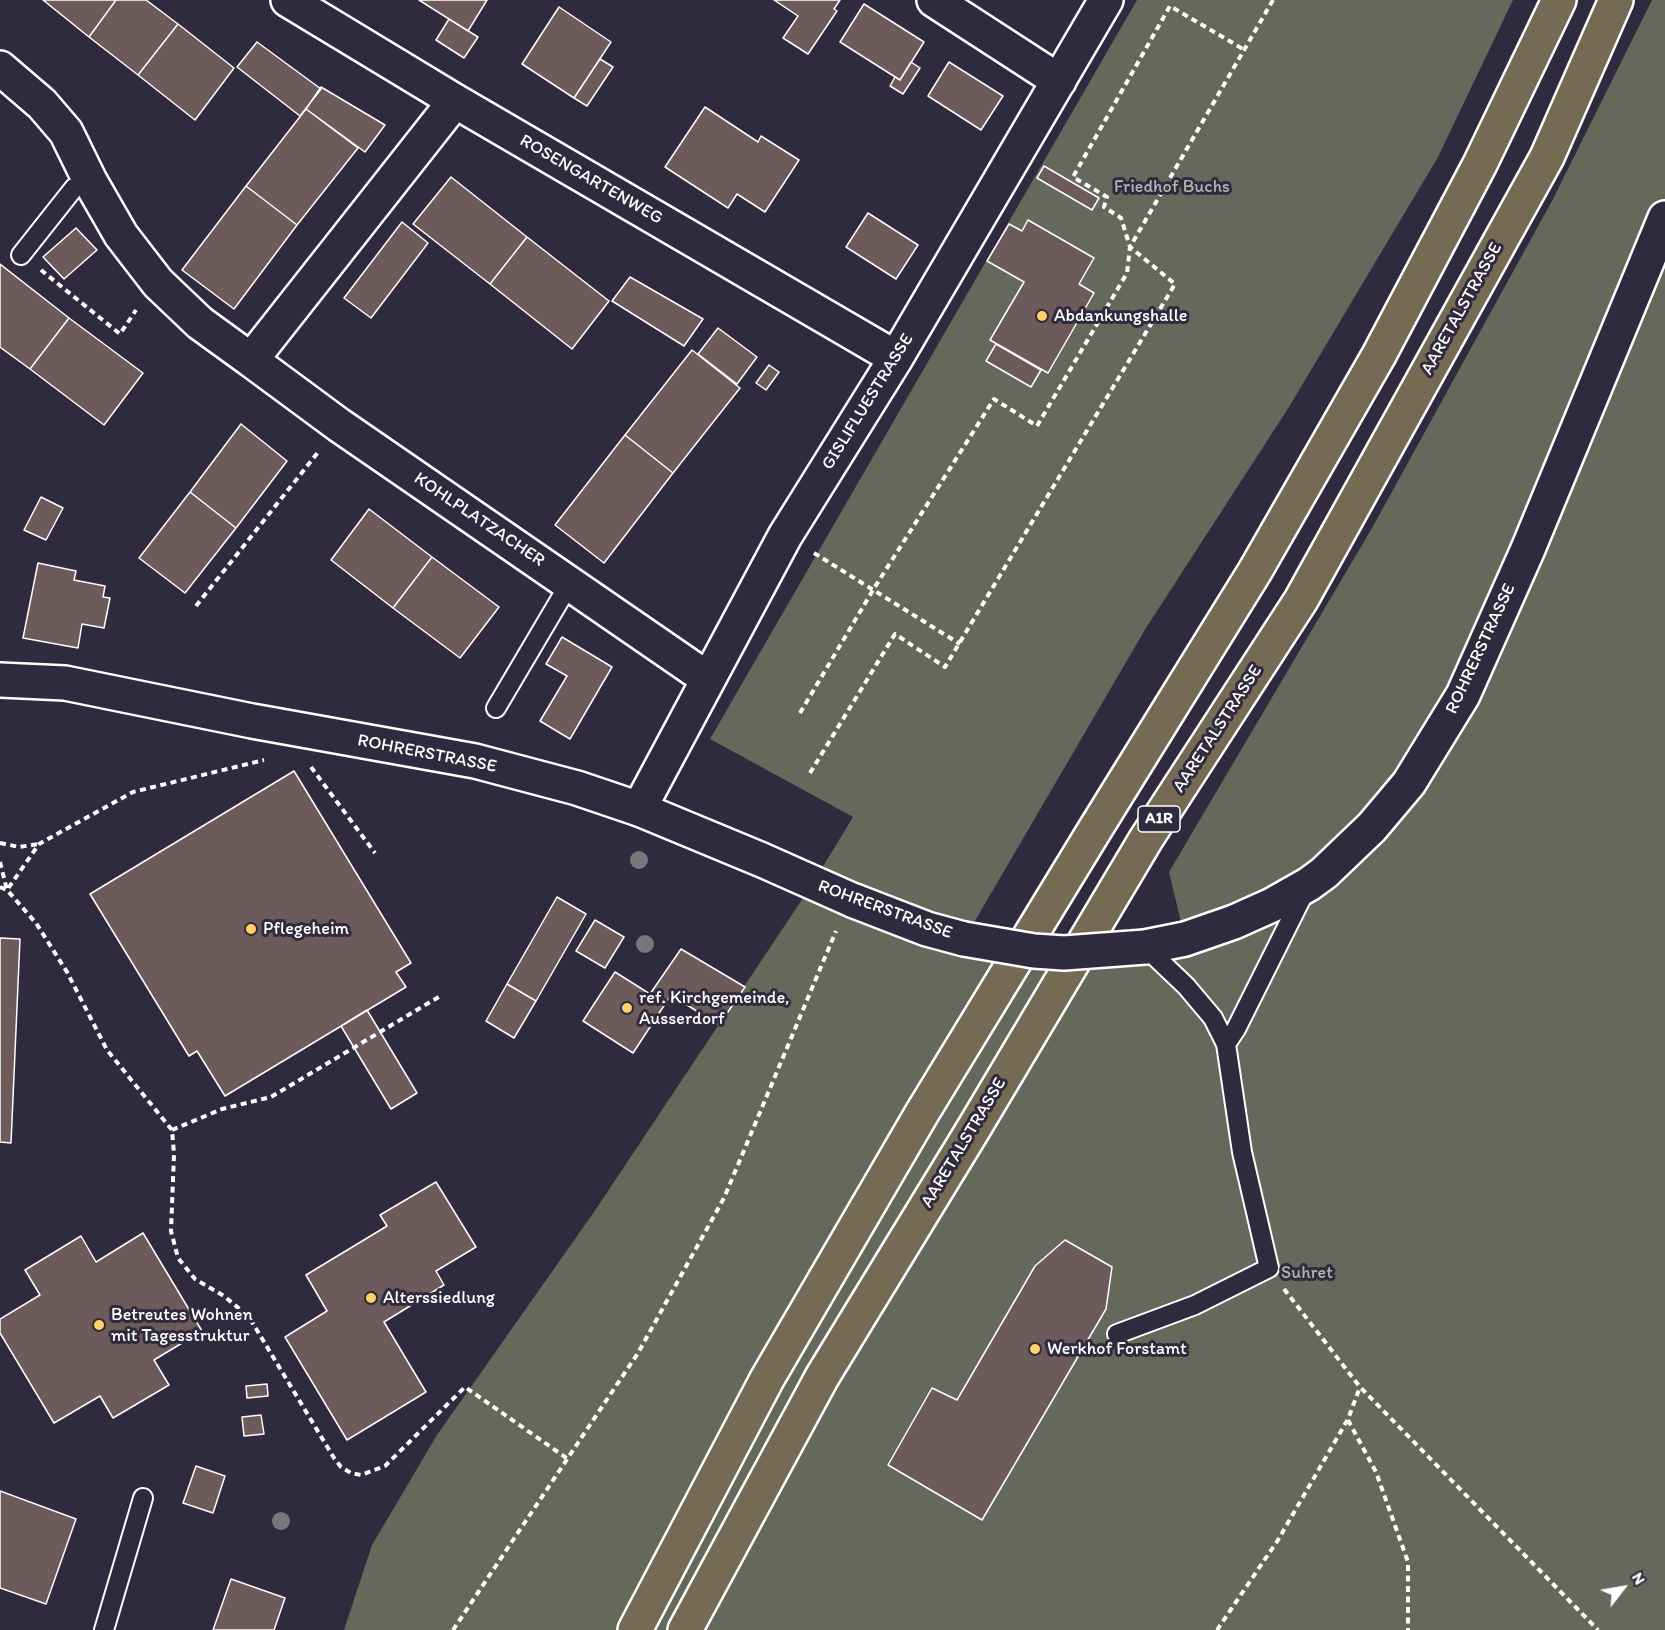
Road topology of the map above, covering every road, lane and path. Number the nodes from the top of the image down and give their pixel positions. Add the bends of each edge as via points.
1 (288, 0) edge
2 (934, 0) edge
3 (1106, 0) edge
4 (1273, 0) edge
5 (1559, 0) edge
6 (1616, 0) edge
7 (1244, 49) junction
8 (0, 68) edge
9 (1059, 81) junction
10 (455, 101) junction
11 (90, 181) junction
12 (1665, 218) edge
13 (1130, 247) junction
14 (21, 255) joint
15 (159, 283) junction
16 (896, 358) junction
17 (251, 360) junction
18 (339, 425) junction
19 (785, 536) junction
20 (572, 583) junction
21 (873, 590) junction
22 (196, 606) dead end
23 (960, 644) junction
24 (708, 679) junction
25 (0, 680) edge
26 (495, 708) dead end
27 (800, 713) dead end
28 (271, 758) dead end
29 (308, 763) dead end
30 (810, 772) dead end
31 (639, 808) junction
32 (0, 843) edge
33 (39, 844) junction
34 (375, 853) dead end
35 (0, 862) edge
36 (1309, 884) junction
37 (0, 887) edge
38 (7, 890) junction
39 (852, 900) junction
40 (1145, 947) junction
41 (442, 994) dead end
42 (1226, 1044) junction
43 (172, 1130) junction
44 (1269, 1268) junction
45 (1116, 1334) dead end
46 (1360, 1388) junction
47 (1348, 1419) junction
48 (568, 1459) junction
49 (143, 1498) dead end
50 (104, 1630) edge
51 (453, 1630) edge
52 (635, 1630) edge
53 (685, 1630) edge
54 (1217, 1630) edge
55 (1408, 1630) edge
56 (1598, 1630) edge

1 - 10 street, ROSENGARTENWEG
2 - 9 street
3 - 9 street, GISLIFLUESTRASSE
4 - 7 path
5 - 52 highway, A1R via 1480,164 1379,355 1256,571 910,1134 767,1379
6 - 53 highway, AARETALSTRASSE / A1R via 1547,157 1301,600 1146,839 822,1377
7 - 13 path
7 - 13 path via 1170,6 1073,177 1107,197 1104,207 1121,218
8 - 11 street, KOHLPLATZACHER via 42,104 66,132
9 - 16 street, GISLIFLUESTRASSE
10 - 16 street, ROSENGARTENWEG
10 - 17 street
11 - 14 lane via 74,188
11 - 15 street, KOHLPLATZACHER via 121,235
12 - 36 street, ROHRERSTRASSE via 1463,695 1409,783 1372,827
13 - 21 path via 1127,273 1037,426 994,399
13 - 23 path via 1175,284
14 - 15 path via 120,334
15 - 17 street, KOHLPLATZACHER via 200,323
16 - 19 street, GISLIFLUESTRASSE
17 - 18 street, KOHLPLATZACHER
18 - 20 street, KOHLPLATZACHER
18 - 22 path
19 - 21 path
19 - 24 street, GISLIFLUESTRASSE
20 - 24 street, KOHLPLATZACHER
20 - 26 lane
21 - 23 path
21 - 27 path
23 - 30 path via 945,667 895,634
24 - 31 street, GISLIFLUESTRASSE
25 - 31 street, ROHRERSTRASSE via 65,683 474,761
28 - 33 path via 133,792
29 - 34 path
31 - 39 street, ROHRERSTRASSE
32 - 33 path via 19,847
33 - 38 path
35 - 38 path
36 - 40 street, ROHRERSTRASSE via 1234,922 1185,939
36 - 42 lane
37 - 38 path
38 - 43 path via 36,923 67,972 107,1050
39 - 40 street, ROHRERSTRASSE, bridge via 927,929 1034,951 1064,953
39 - 48 path via 828,945 724,1198 638,1353
40 - 42 lane via 1213,1018
41 - 43 path via 271,1097 222,1109
42 - 44 lane via 1242,1152
43 - 48 path via 171,1231 178,1258 195,1279 249,1317 341,1467 361,1475 385,1466 465,1387
44 - 45 lane via 1195,1305
44 - 46 path
46 - 47 path
46 - 56 path
47 - 54 path via 1278,1540
47 - 55 path via 1376,1472 1408,1562
48 - 51 path
49 - 50 lane

